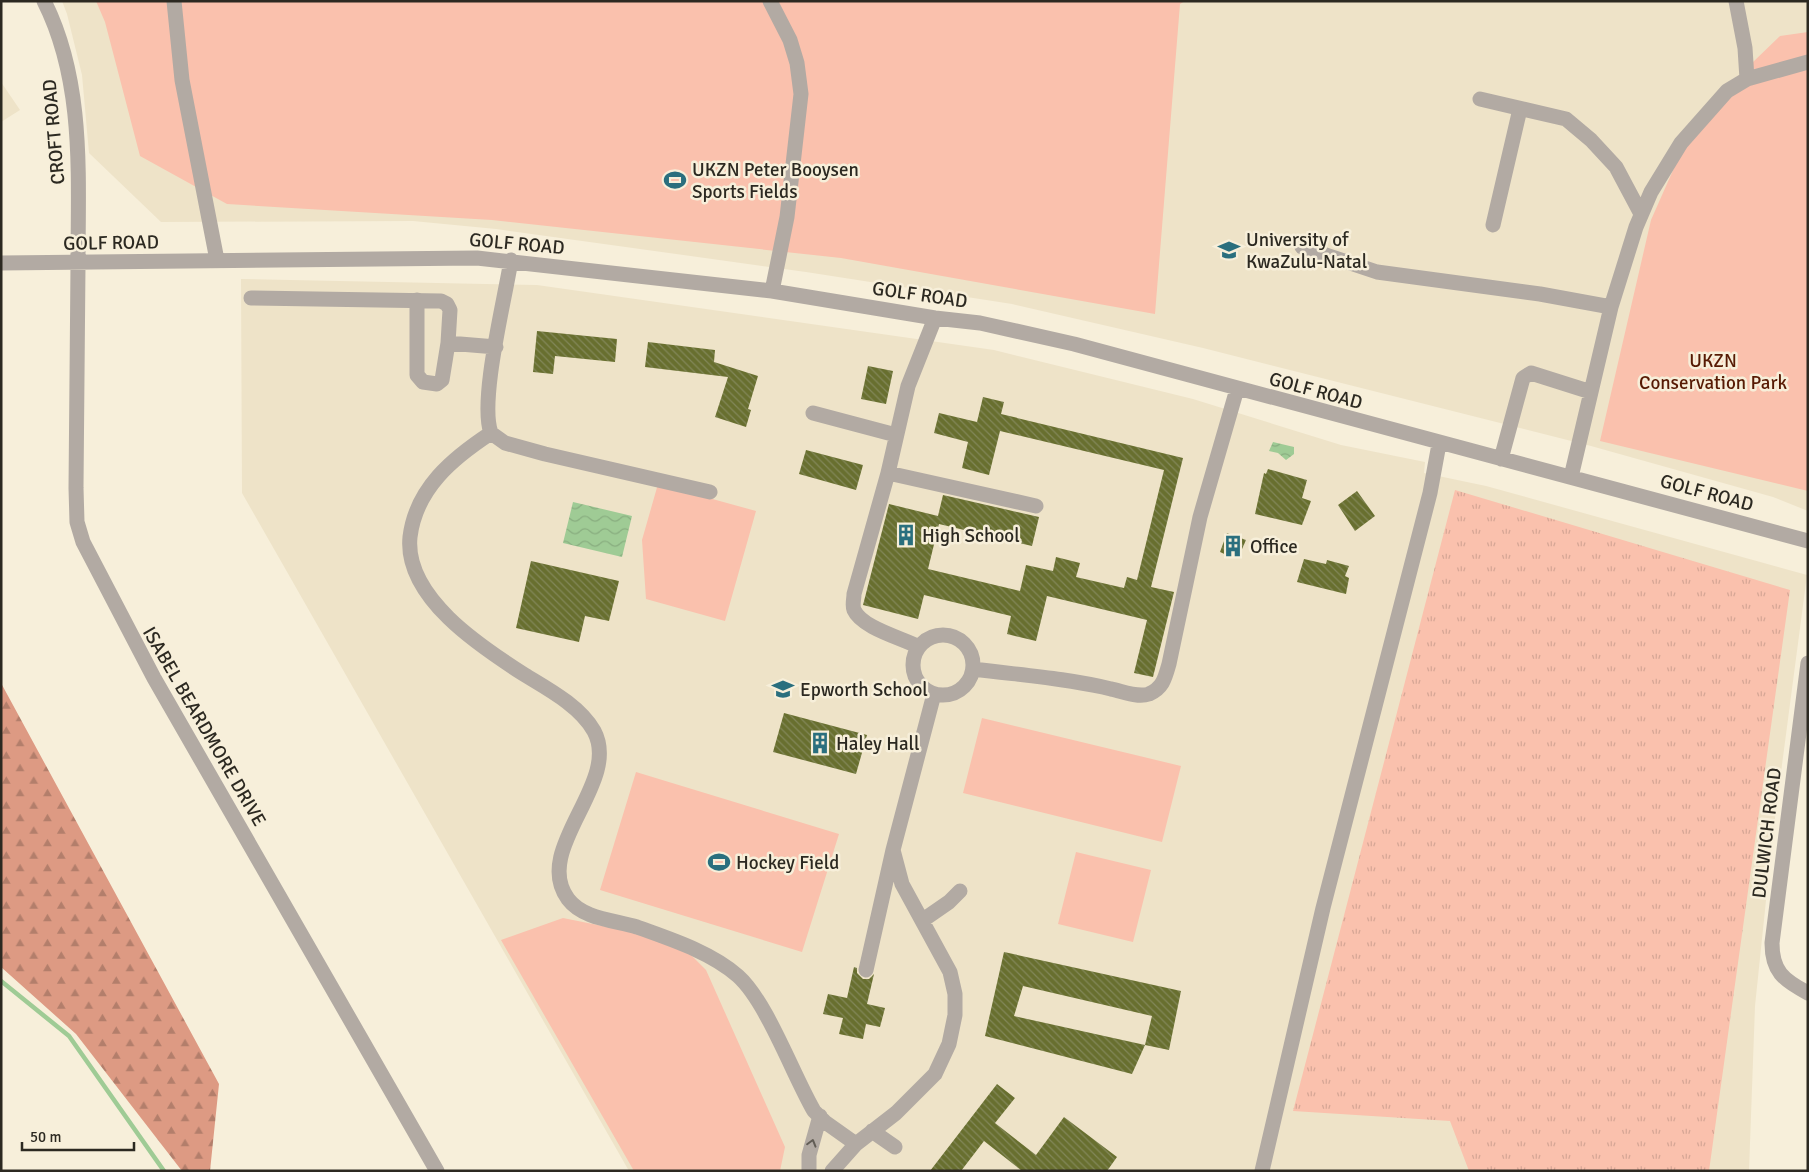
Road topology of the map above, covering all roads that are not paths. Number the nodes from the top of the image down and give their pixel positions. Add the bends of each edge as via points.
1 (44, 1) edge
2 (174, 1) edge
3 (770, 1) edge
4 (1736, 1) edge
5 (1808, 62) edge
6 (1747, 79) junction
7 (1480, 100) dead end
8 (1520, 109) junction
9 (1641, 214) junction
10 (1493, 226) dead end
11 (1302, 247) dead end
12 (218, 260) junction
13 (512, 260) junction
14 (1, 262) edge
15 (78, 263) junction
16 (772, 291) junction
17 (251, 298) dead end
18 (417, 300) junction
19 (1611, 307) junction
20 (935, 318) junction
21 (448, 343) junction
22 (496, 347) junction
23 (1237, 389) junction
24 (1591, 392) junction
25 (813, 413) dead end
26 (491, 433) junction
27 (896, 435) junction
28 (1439, 444) junction
29 (1501, 460) junction
30 (888, 473) junction
31 (1571, 477) junction
32 (710, 492) dead end
33 (1036, 506) dead end
34 (1808, 541) edge
35 (919, 647) junction
36 (1808, 663) edge
37 (974, 669) junction
38 (934, 694) junction
39 (893, 850) junction
40 (960, 891) dead end
41 (923, 920) junction
42 (866, 970) dead end
43 (1808, 993) edge
44 (820, 1116) junction
45 (872, 1131) junction
46 (856, 1144) junction
47 (895, 1147) dead end
48 (437, 1171) edge
49 (808, 1171) edge
50 (832, 1171) edge
51 (1262, 1171) edge

1 - 15 street, CROFT ROAD via 62,46 72,95 79,173
2 - 12 street via 182,80
3 - 16 street via 790,40 801,94 787,217
4 - 6 street
5 - 6 street
6 - 9 street via 1727,91 1681,143
7 - 8 street
8 - 9 street via 1566,119 1591,140 1616,167
8 - 10 street
9 - 19 street
11 - 19 street via 1377,272
12 - 13 street, GOLF ROAD
12 - 15 street, GOLF ROAD
13 - 16 street, GOLF ROAD
13 - 22 street
14 - 15 street, GOLF ROAD
15 - 48 street, ISABEL BEARDMORE DRIVE via 76,488 77,522 82,542 154,678
16 - 20 street, GOLF ROAD
17 - 18 street
18 - 21 street via 441,300 447,304 450,310
18 - 21 street via 417,375 423,382 437,384 442,380
19 - 24 street
20 - 23 street, GOLF ROAD via 980,323 1074,344
20 - 27 street via 908,386
21 - 22 street
22 - 26 street via 487,412
23 - 28 street, GOLF ROAD
23 - 37 street via 1200,517 1169,664 1159,689 1147,694 1134,694 1090,684
24 - 29 street via 1527,374 1523,378
24 - 31 street
25 - 27 street
26 - 32 street via 505,443 545,454
26 - 44 street via 450,462 421,500 412,522 410,541 414,567 429,597 468,636 552,691 593,729 600,746 597,773 560,862 563,889 580,910 657,934 701,953 739,976 757,1001 804,1093
27 - 30 street
28 - 29 street, GOLF ROAD
28 - 51 street via 1430,493 1322,908
29 - 31 street, GOLF ROAD
30 - 33 street
30 - 35 street via 853,606 855,612 881,631
31 - 34 street, GOLF ROAD
35 - 37 street via 935,636 955,637 970,650
35 - 38 street via 913,665 915,675 919,683
36 - 43 street, DULWICH ROAD via 1772,942 1775,968
37 - 38 street via 964,688 945,696
38 - 39 street
39 - 41 street via 902,884
39 - 42 street
40 - 41 street
41 - 45 street via 950,972 955,994 955,1015 949,1044 935,1074 896,1113
44 - 46 street
49 -> 44 street
45 - 46 street
45 - 47 street
46 - 50 street

